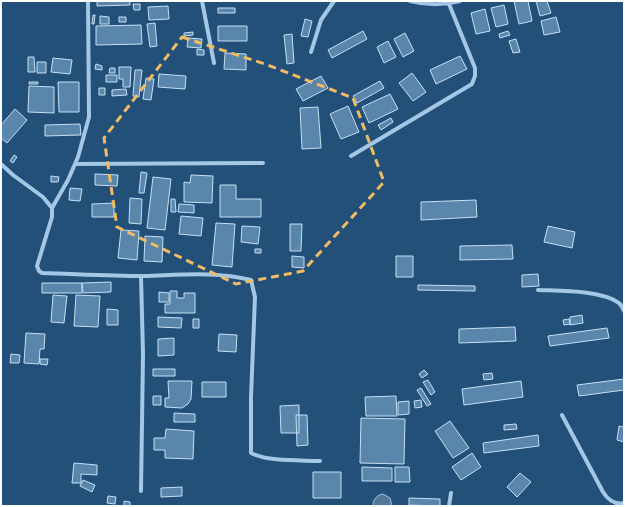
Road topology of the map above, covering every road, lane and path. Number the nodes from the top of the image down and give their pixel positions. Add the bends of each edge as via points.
1 (88, 1) edge
2 (202, 1) edge
3 (334, 1) edge
4 (410, 1) edge
5 (460, 1) edge
6 (449, 2) edge
7 (311, 52) dead end
8 (214, 63) dead end
9 (351, 156) dead end
10 (263, 163) dead end
11 (1, 164) edge
12 (75, 164) junction
13 (52, 208) junction
14 (141, 276) junction
15 (538, 290) dead end
16 (624, 311) edge
17 (562, 415) dead end
18 (320, 461) dead end
19 (141, 491) dead end
20 (451, 493) dead end
21 (624, 503) edge
22 (449, 506) edge

1 - 12 street via 89,117
2 - 8 street
3 - 7 street via 321,20
4 - 6 street
5 - 6 street
6 - 9 street via 475,68 472,84
10 - 12 street
11 - 13 street via 43,196
12 - 13 street
13 - 14 street via 52,217 37,266 42,274
14 - 18 street via 213,274 251,280 256,297 251,453 259,457
14 - 19 street
15 - 16 street via 582,292 602,296 620,304
17 - 21 street via 602,492 613,503
20 - 22 street

